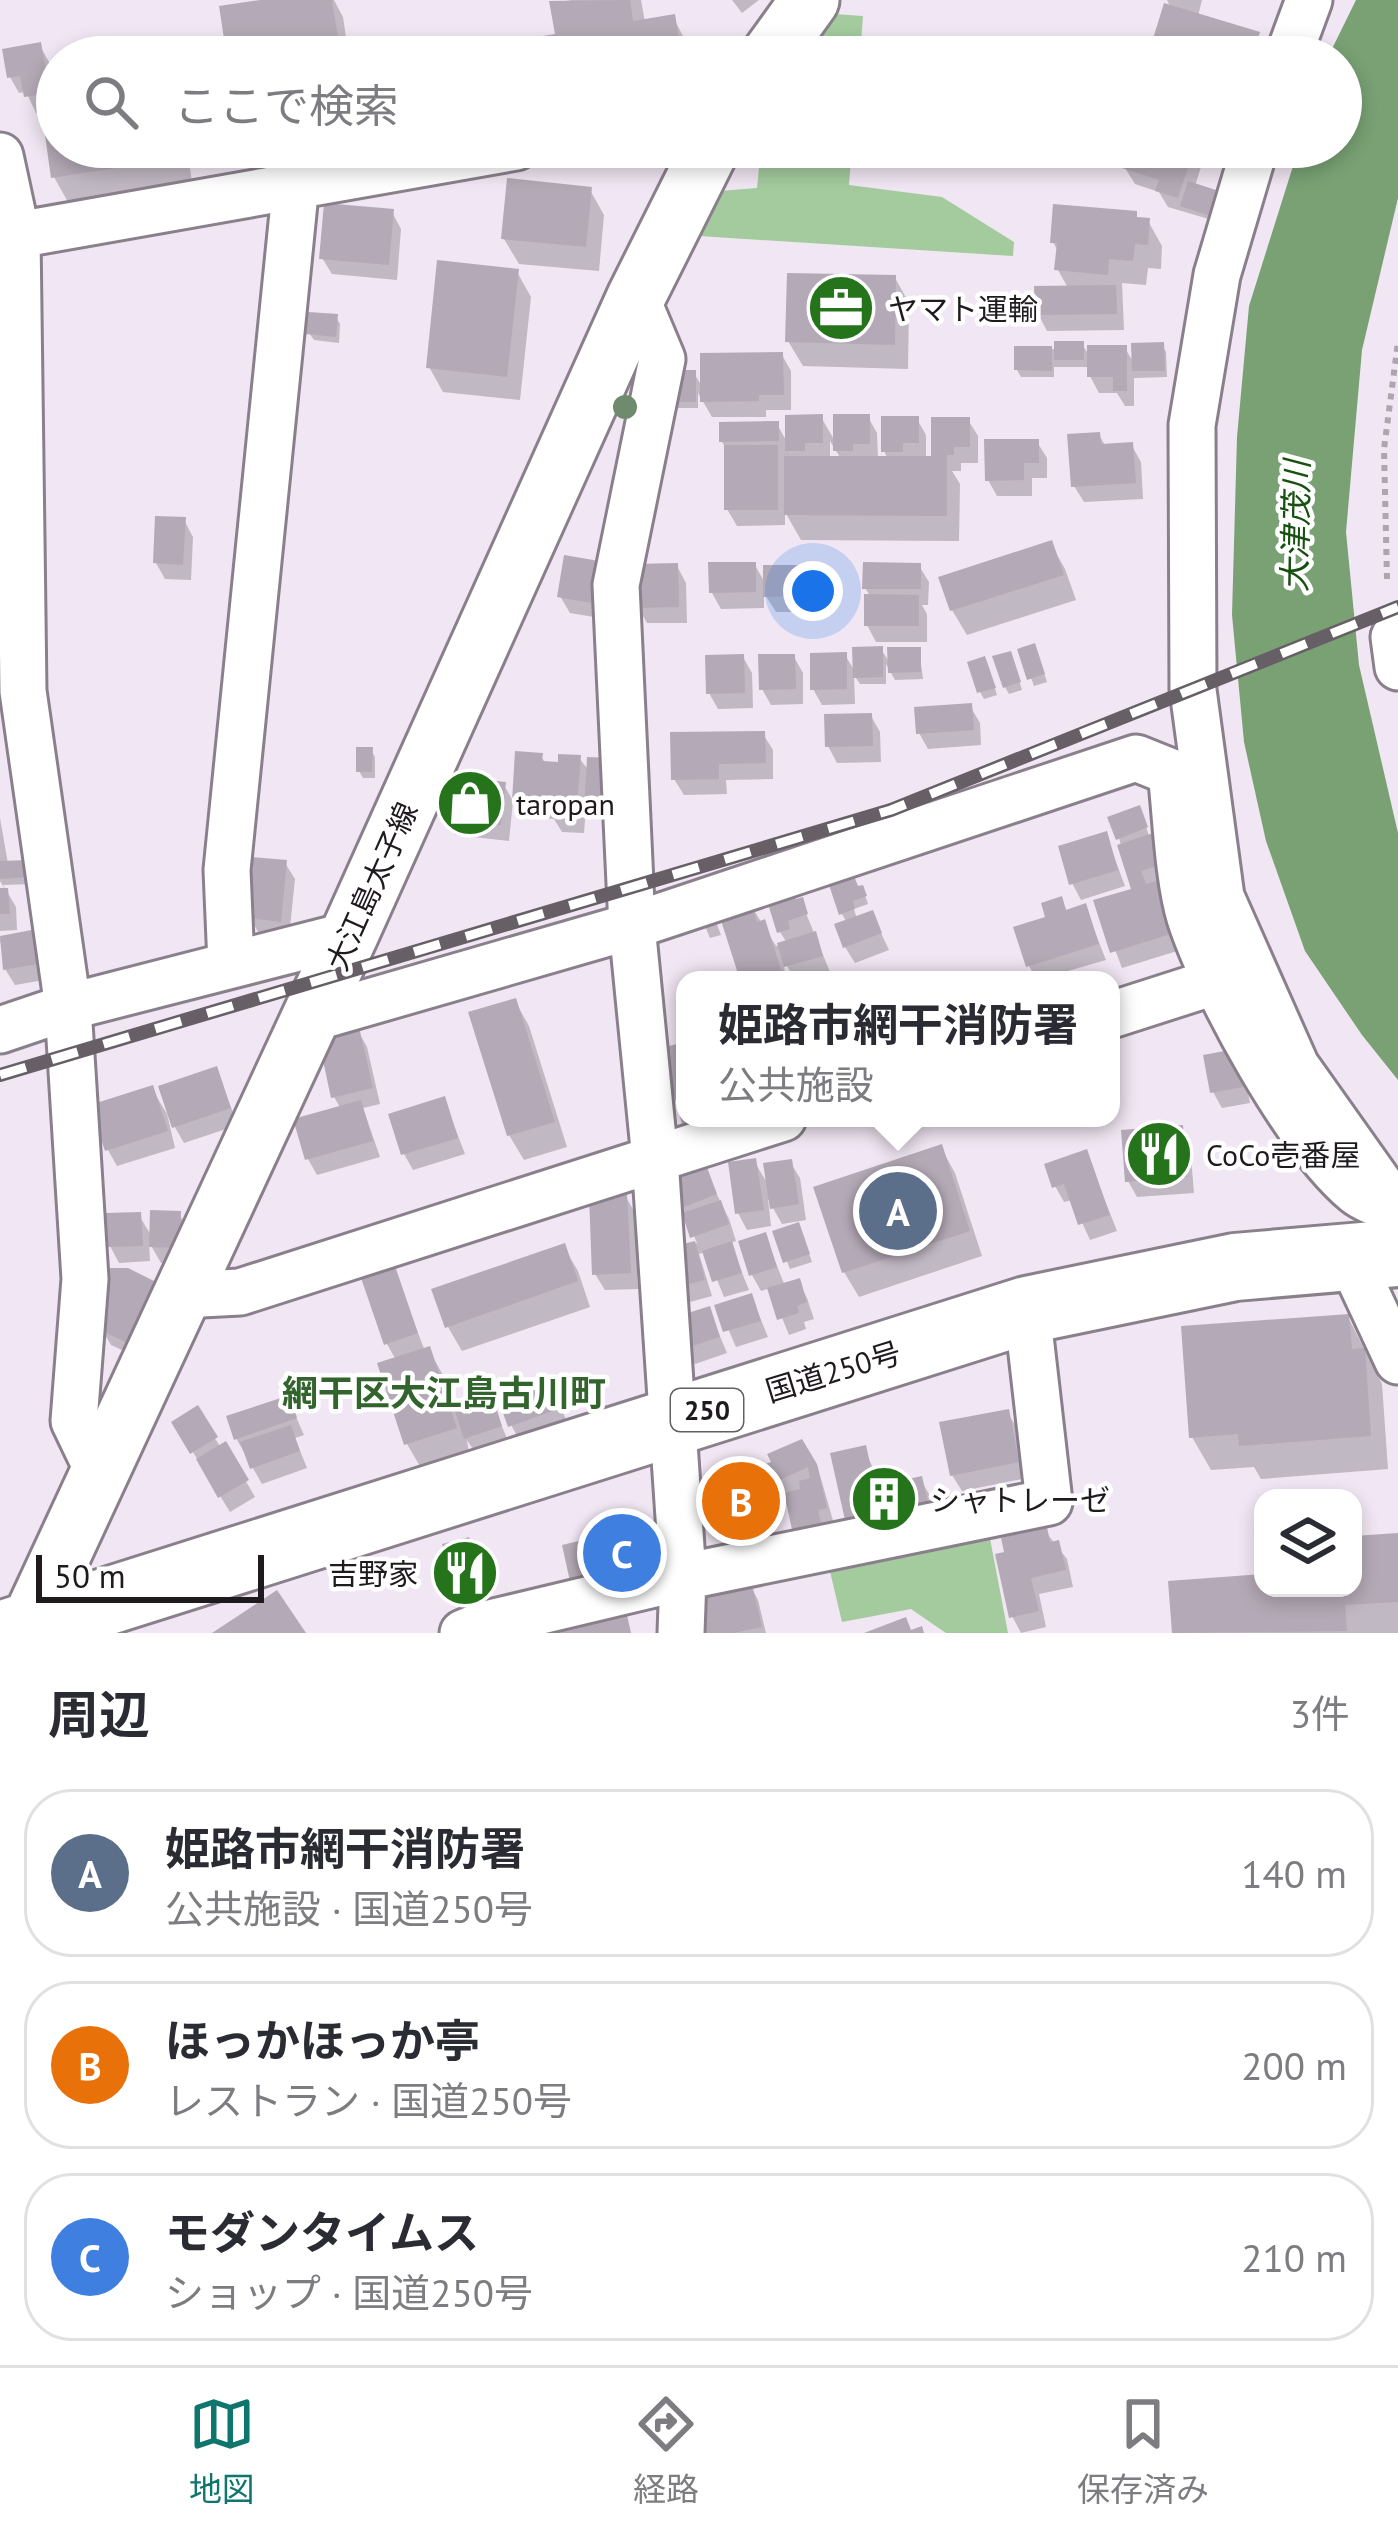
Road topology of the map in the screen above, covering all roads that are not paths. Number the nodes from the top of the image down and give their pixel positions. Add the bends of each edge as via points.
1 (810, 0) edge
2 (1310, 0) edge
3 (784, 36) edge
4 (1296, 36) edge
5 (0, 156) edge
6 (388, 168) edge
7 (700, 168) edge
8 (1250, 168) edge
9 (296, 183) junction
10 (9, 237) edge
11 (636, 297) junction
12 (1398, 635) edge
13 (1398, 667) edge
14 (632, 926) junction
15 (349, 935) junction
16 (231, 964) junction
17 (1216, 981) junction
18 (68, 1007) junction
19 (1120, 1012) edge
20 (310, 1019) junction
21 (0, 1030) edge
22 (755, 1127) edge
23 (655, 1159) junction
24 (1398, 1210) edge
25 (1373, 1254) edge
26 (182, 1295) junction
27 (1027, 1310) junction
28 (1398, 1361) edge
29 (671, 1421) junction
30 (99, 1473) junction
31 (683, 1576) junction
32 (21, 1630) edge
33 (463, 1633) edge
34 (681, 1633) edge

1 - 3 main road
2 - 4 street
5 - 10 street
6 - 9 street
7 - 11 main road, 大江島太子線
8 - 24 street via 1217,275 1192,425 1193,690 1221,897 1296,1066
9 - 10 street
9 - 16 street via 227,870
10 - 18 street via 23,691
11 - 14 street via 662,359 616,585
11 - 15 main road, 大江島太子線
12 - 13 street
14 - 17 street via 1136,758 1171,772 1189,914
14 - 20 street
14 - 23 street
15 - 16 street
15 - 20 main road, 大江島太子線
16 - 18 street
17 - 19 street
17 - 24 street via 1317,1151 1359,1195
18 - 21 street
18 - 30 street via 86,1279 74,1420
20 - 26 main road, 大江島太子線
22 - 23 street
23 - 26 street via 240,1292
23 - 29 street
25 - 27 highway, 国道250号 / 250 via 1234,1267
25 - 28 street
26 - 30 main road, 大江島太子線
27 - 29 highway, 国道250号 / 250
27 - 31 street via 1049,1502
29 - 31 street
29 - 32 highway, 国道250号 / 250
30 - 32 main road, 大江島太子線
31 - 33 street
31 - 34 street

